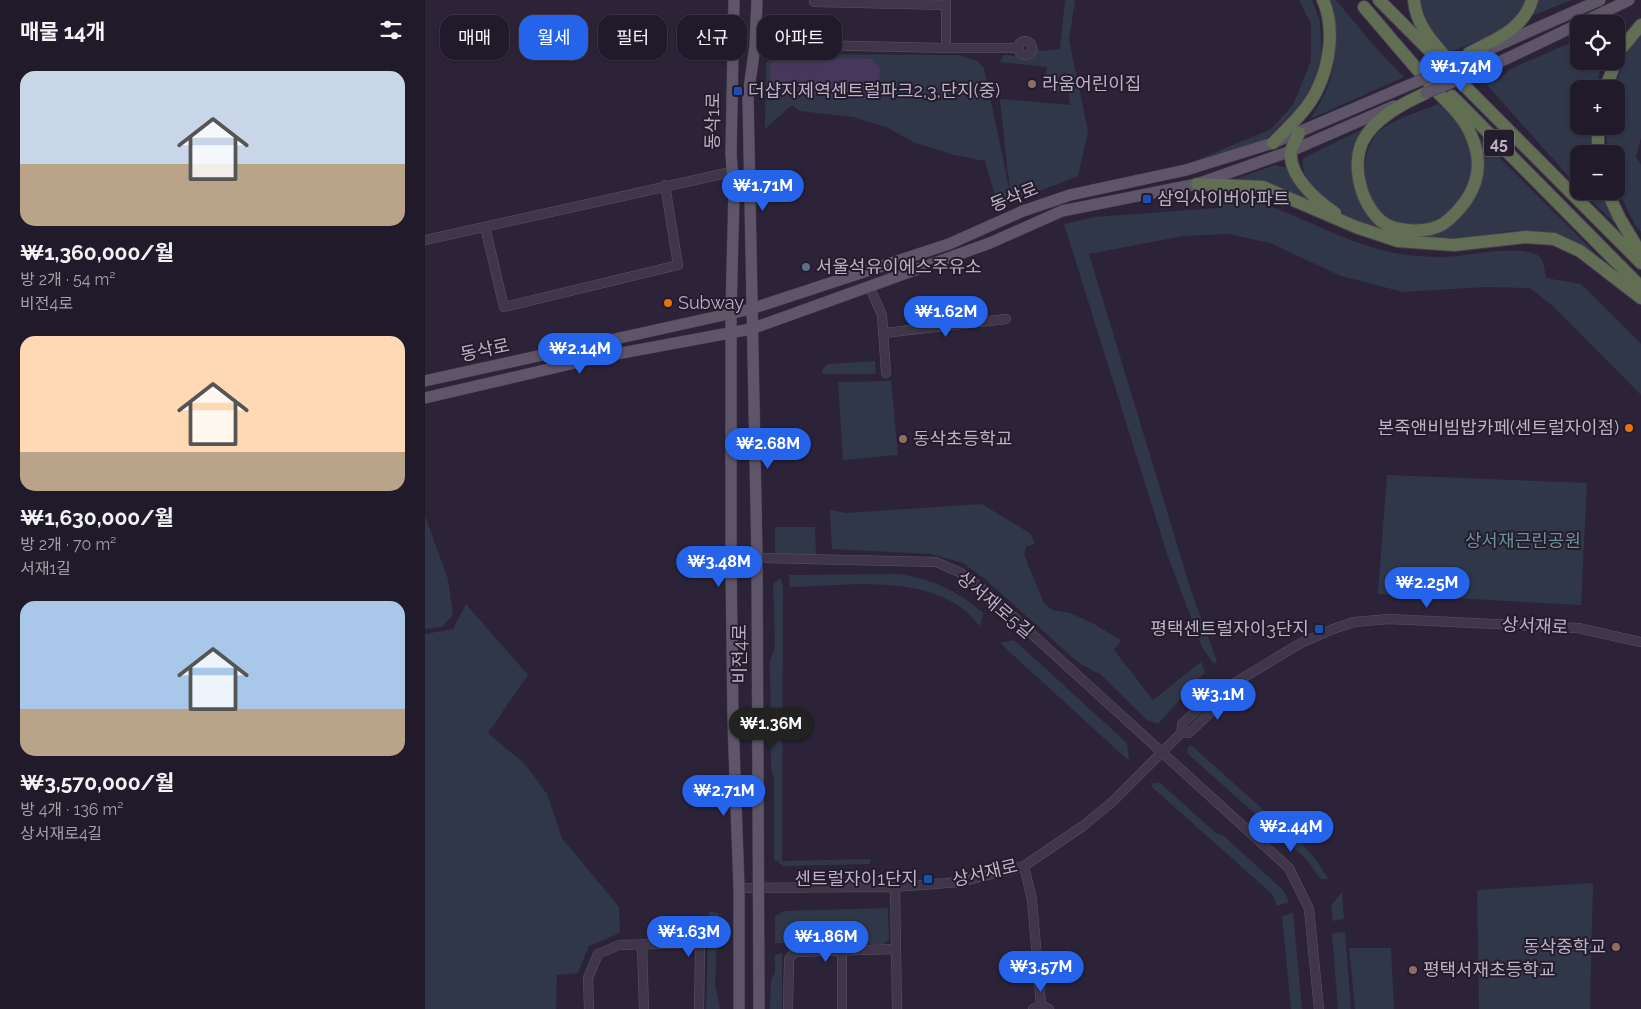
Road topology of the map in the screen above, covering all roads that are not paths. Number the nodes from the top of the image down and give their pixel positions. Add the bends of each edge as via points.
1 (735, 0) edge
2 (757, 0) edge
3 (814, 0) edge
4 (1323, 0) edge
5 (1379, 0) edge
6 (1414, 0) edge
7 (1532, 0) edge
8 (1600, 0) edge
9 (1628, 0) edge
10 (892, 2) edge
11 (946, 2) edge
12 (1360, 4) edge
13 (1597, 15) edge
14 (1641, 24) edge
15 (1570, 28) edge
16 (1625, 45) edge
17 (842, 46) edge
18 (946, 48) junction
19 (1019, 48) dead end
20 (1470, 55) junction
21 (1425, 93) junction
22 (1507, 129) junction
23 (1299, 133) junction
24 (1273, 143) junction
25 (1291, 151) junction
26 (731, 172) junction
27 (1197, 184) junction
28 (665, 185) junction
29 (1611, 200) edge
30 (485, 227) junction
31 (1356, 227) junction
32 (425, 240) edge
33 (1641, 254) edge
34 (1641, 263) edge
35 (869, 286) junction
36 (1641, 287) edge
37 (1641, 298) edge
38 (751, 309) junction
39 (731, 312) junction
40 (1006, 319) dead end
41 (751, 329) junction
42 (731, 333) junction
43 (884, 333) junction
44 (886, 374) dead end
45 (425, 381) edge
46 (425, 398) edge
47 (757, 558) junction
48 (1641, 642) edge
49 (1161, 754) junction
50 (1024, 866) junction
51 (895, 887) junction
52 (739, 888) junction
53 (759, 888) junction
54 (642, 945) junction
55 (896, 949) junction
56 (843, 951) junction
57 (1041, 1008) edge
58 (589, 1009) edge
59 (644, 1009) edge
60 (699, 1009) edge
61 (739, 1009) edge
62 (759, 1009) edge
63 (788, 1009) edge
64 (842, 1009) edge
65 (897, 1009) edge
66 (1319, 1009) edge

1 - 26 main road, 동삭1로
2 - 38 main road, 동삭1로 via 748,96
3 - 10 street
4 - 24 highway via 1328,12 1330,39 1317,90 1297,119
5 - 22 highway, 45
6 - 22 highway via 1415,12 1423,29
7 - 20 highway via 1523,19 1511,31
8 - 20 main road, 동삭로
9 - 13 main road, 동삭로
10 - 11 street
11 - 18 street
12 - 21 highway via 1456,112 1471,132 1479,156 1477,180 1459,211 1442,224 1409,230 1382,221 1365,200 1358,179 1359,153 1366,135 1377,122
12 - 36 highway, 45 via 1396,36
14 - 16 highway
15 - 21 main road, 동삭로, bridge
17 - 18 street
18 - 19 street
20 - 23 main road, 동삭로, bridge
21 - 25 main road, 동삭로
22 - 34 highway, 45
23 - 24 main road, 동삭로
23 - 25 highway
24 - 38 main road, 동삭로 via 1186,170 1070,195 1023,211 949,244
25 - 27 main road, 동삭로
25 - 31 highway via 1294,168 1310,192
26 - 28 street
26 - 39 main road, 동삭1로 via 734,194
27 - 31 highway via 1263,187
27 - 35 main road, 동삭로 via 1062,211 990,243
28 - 30 street
28 - 30 street via 678,265 504,307
29 - 33 highway
30 - 32 street
31 - 37 highway via 1398,241 1455,245 1526,237 1554,239 1580,251
35 - 41 main road, 동삭로
35 - 43 street via 882,315
38 - 39 main road, 동삭로
38 - 41 main road, 동삭1로
39 - 42 main road, 동삭1로
39 - 45 main road, 동삭로
40 - 43 street
41 - 42 main road, 동삭로
41 - 47 main road, 비전4로
42 - 46 main road, 동삭로 via 600,357
42 - 52 main road, 비전4로 via 733,720
43 - 44 street
47 - 49 street, 상서재로5길 via 936,562 961,572
47 - 53 main road, 비전4로
48 - 49 street, 상서재로 via 1578,628 1381,620 1354,622 1301,643 1233,684 1224,684 1182,724 1182,732
49 - 50 street, 상서재로 via 1083,826
49 - 66 street, 상서재로5길 via 1289,868 1309,909
50 - 51 street, 상서재로 via 960,882
50 - 57 street via 1032,900
51 - 53 street, 상서재로
51 - 55 street
52 - 53 street, 상서재로
52 - 61 main road, 비전4로
53 - 62 main road, 비전4로
54 - 58 street via 619,945 598,954 588,978
54 - 59 street
54 - 60 street via 690,943 698,946 701,954
55 - 56 street
55 - 65 street
56 - 63 street via 795,952 791,955
56 - 64 street

